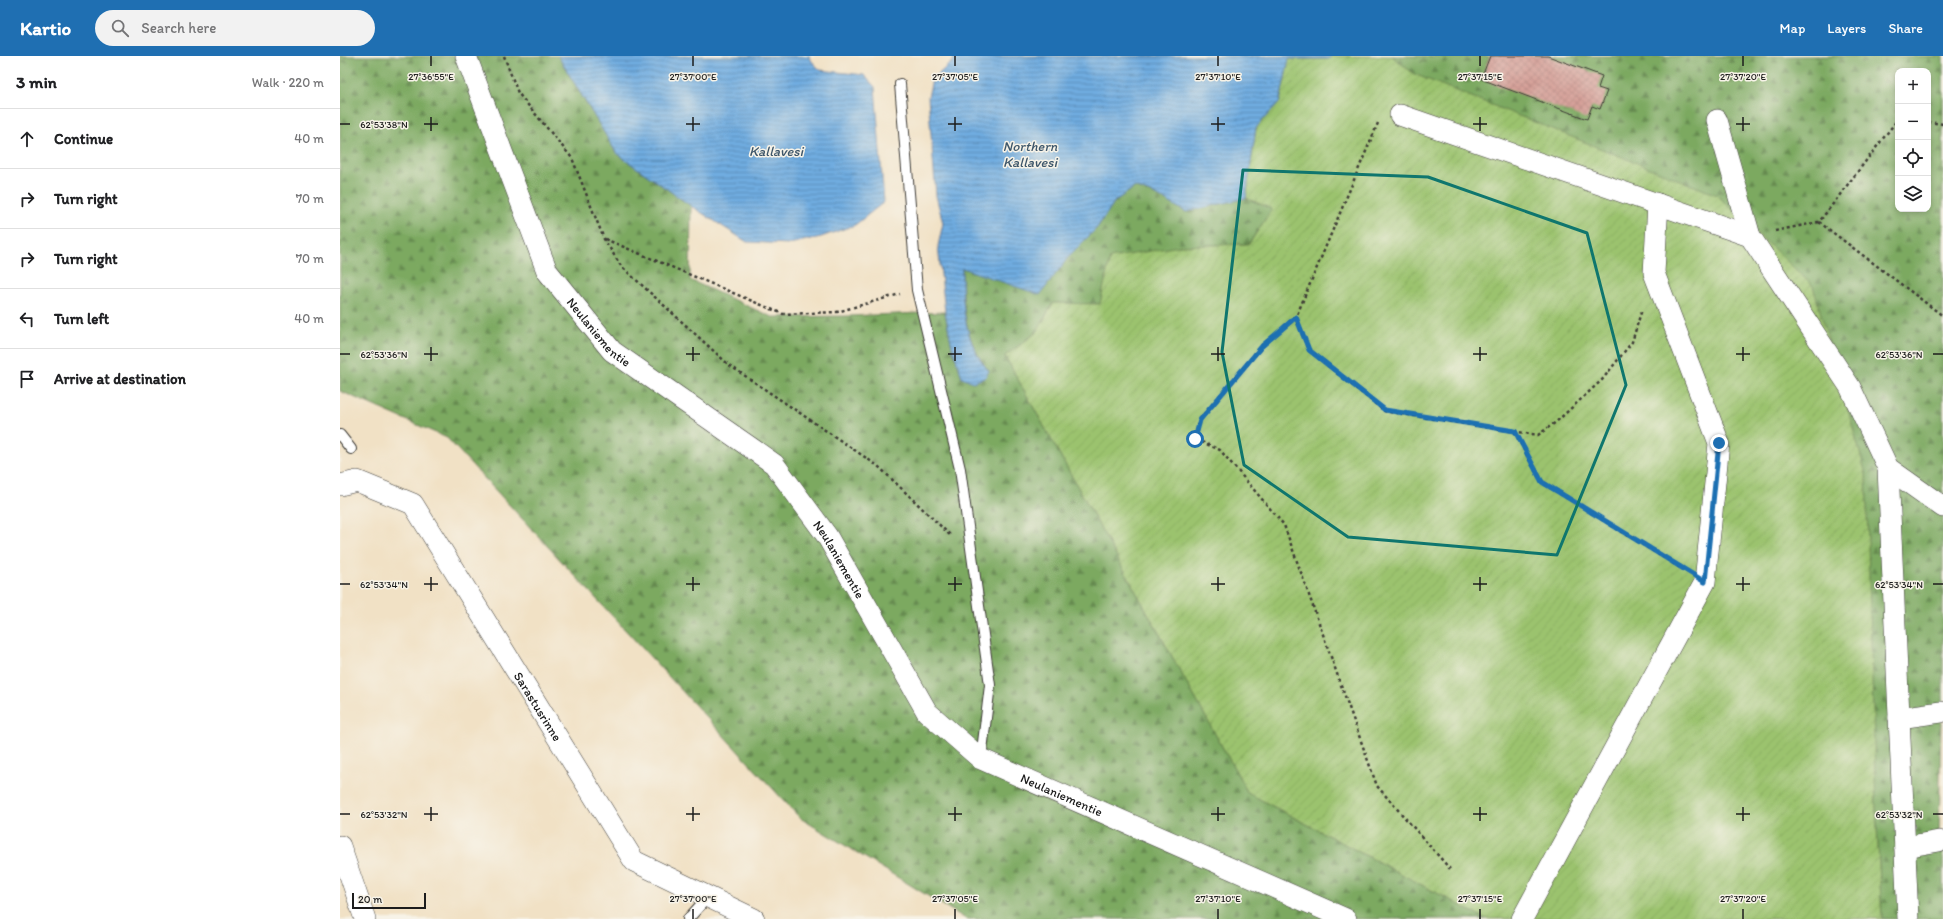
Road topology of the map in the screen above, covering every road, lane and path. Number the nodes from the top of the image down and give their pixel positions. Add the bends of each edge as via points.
1 (466, 56) edge
2 (504, 56) edge
3 (900, 84) dead end
4 (1400, 115) joint
5 (1717, 120) dead end
6 (1931, 122) edge
7 (1895, 123) edge
8 (1943, 124) edge
9 (1658, 204) junction
10 (1818, 222) junction
11 (1750, 236) junction
12 (604, 239) junction
13 (917, 290) junction
14 (1643, 307) dead end
15 (1943, 316) edge
16 (1296, 317) junction
17 (1515, 431) junction
18 (340, 435) edge
19 (350, 450) dead end
20 (1888, 468) junction
21 (340, 485) edge
22 (1943, 506) edge
23 (971, 556) junction
24 (1705, 582) junction
25 (1941, 712) dead end
26 (1899, 718) junction
27 (981, 759) junction
28 (1940, 841) dead end
29 (340, 846) edge
30 (1904, 847) junction
31 (1450, 869) dead end
32 (708, 897) junction
33 (365, 919) edge
34 (688, 919) edge
35 (754, 919) edge
36 (1346, 919) edge
37 (1522, 919) edge
38 (1908, 919) edge

1 - 27 street, Neulaniementie via 547,271 612,351 774,464 827,536 927,712
2 - 12 path via 518,93 572,158
3 - 13 lane
4 - 9 street
4 - 16 path via 1383,111
5 - 11 street
6 - 8 path
7 - 10 path
9 - 11 street
9 - 24 street via 1654,273 1719,443
10 - 11 path
10 - 15 path
11 - 20 street via 1850,387
12 - 13 path via 783,314 837,312
12 - 23 path via 621,266 729,365 878,466
13 - 23 lane via 960,468
14 - 17 path via 1632,342 1602,380 1538,435
16 - 17 path via 1309,350 1385,410
16 - 31 path via 1262,346 1200,420 1195,439 1220,450 1284,525 1377,786
17 - 24 path via 1542,482
18 - 19 lane
20 - 22 street
20 - 26 street
21 - 32 street, Sarastusrinne via 357,481 413,504 634,861
23 - 27 lane via 990,685
24 - 37 street
25 - 26 street
26 - 30 street
27 - 36 street, Neulaniementie
28 - 30 street
29 - 33 street
30 - 38 street
32 - 34 lane
32 - 35 street, Sarastusrinne

